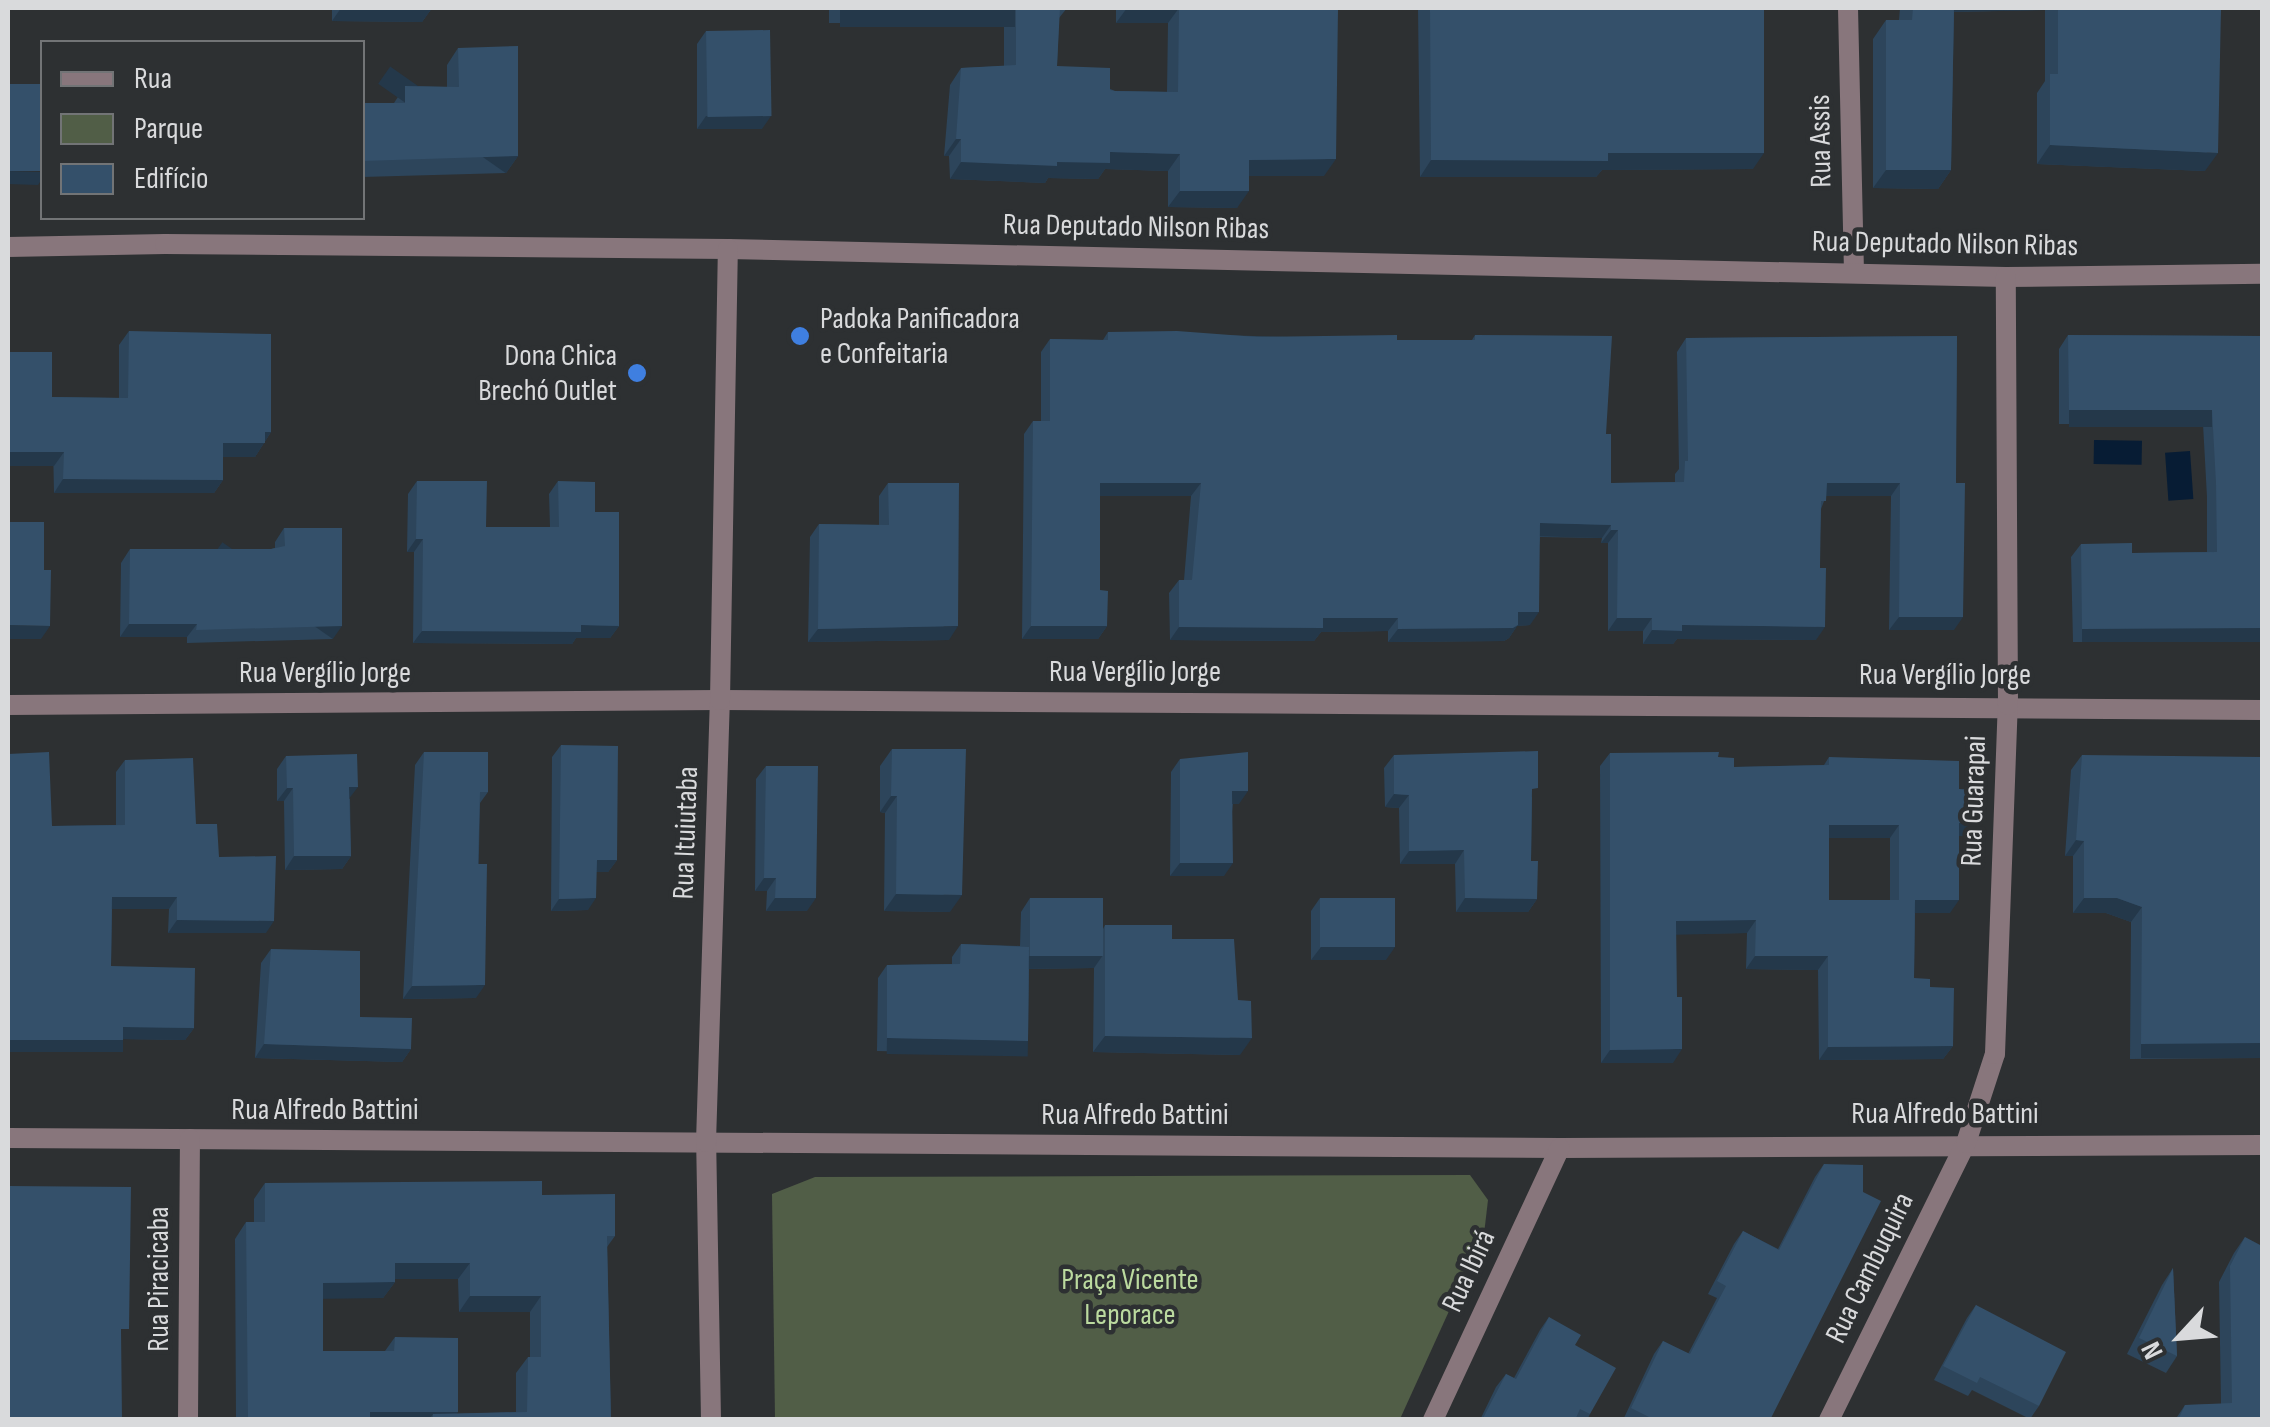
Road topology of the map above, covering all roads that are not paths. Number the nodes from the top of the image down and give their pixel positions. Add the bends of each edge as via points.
1 (1848, 8) edge
2 (8, 247) edge
3 (728, 249) junction
4 (1854, 273) junction
5 (2262, 274) edge
6 (2006, 277) junction
7 (720, 700) junction
8 (8, 705) edge
9 (2008, 705) junction
10 (2262, 710) edge
11 (8, 1138) edge
12 (190, 1138) junction
13 (706, 1142) junction
14 (1966, 1143) junction
15 (2262, 1145) edge
16 (1560, 1148) junction
17 (188, 1420) edge
18 (710, 1420) edge
19 (1433, 1420) edge
20 (1829, 1420) edge

1 - 4 street, Rua Assis
2 - 3 street, Rua Deputado Nilson Ribas
3 - 4 street, Rua Deputado Nilson Ribas
3 - 7 street, Rua Ituiutaba
4 - 6 street, Rua Deputado Nilson Ribas
5 - 6 street, Rua Deputado Nilson Ribas
6 - 9 street, Rua Guarapai
7 - 8 street, Rua Vergílio Jorge
7 - 9 street, Rua Vergílio Jorge
7 - 13 street, Rua Ituiutaba
9 - 10 street, Rua Vergílio Jorge
9 - 14 street, Rua Guarapai via 1995,1054
11 - 12 street, Rua Alfredo Battini
12 - 13 street, Rua Alfredo Battini
12 - 17 street, Rua Piracicaba
13 - 16 street, Rua Alfredo Battini
13 - 18 street, Rua Ituiutaba
14 - 15 street, Rua Alfredo Battini
14 - 16 street, Rua Alfredo Battini
14 - 20 street, Rua Cambuquira
16 - 19 street, Rua Ibirá

